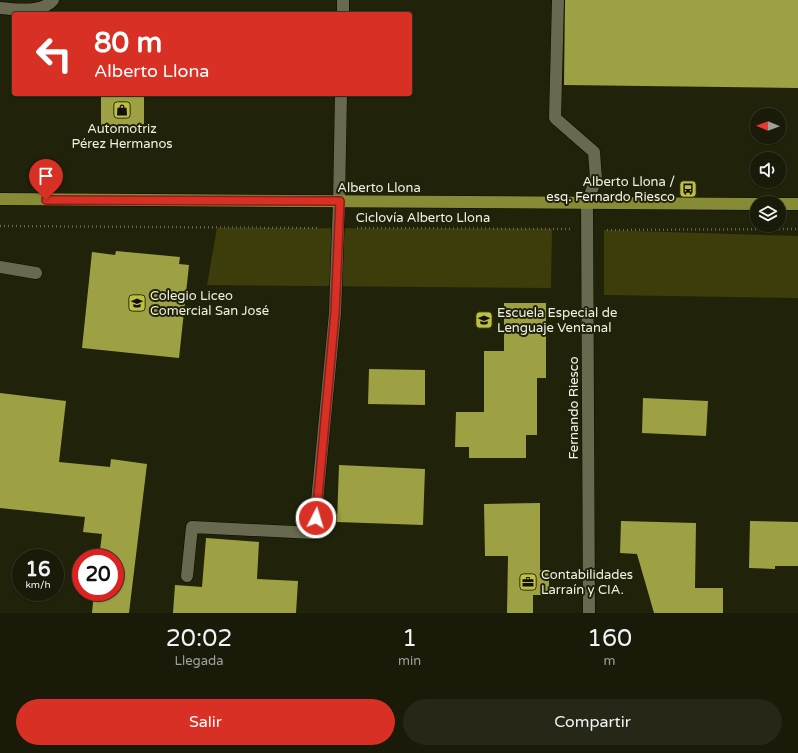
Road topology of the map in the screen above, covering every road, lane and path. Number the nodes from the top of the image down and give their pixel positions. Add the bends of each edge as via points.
1 (53, 0) edge
2 (343, 0) edge
3 (558, 0) edge
4 (0, 8) edge
5 (343, 12) edge
6 (342, 96) edge
7 (0, 200) edge
8 (340, 201) junction
9 (587, 203) junction
10 (750, 204) edge
11 (786, 204) edge
12 (798, 204) edge
13 (0, 226) edge
14 (338, 228) junction
15 (798, 229) edge
16 (587, 230) junction
17 (0, 267) edge
18 (36, 273) dead end
19 (187, 576) dead end
20 (589, 613) edge

1 - 4 street via 38,9
2 - 5 street
3 - 9 street via 555,118 594,152 596,179
6 - 8 street
7 - 8 main road, Alberto Llona
8 - 9 main road, Alberto Llona
8 - 14 street
9 - 10 main road, Alberto Llona
9 - 16 street, Fernando Riesco
11 - 12 main road
13 - 14 path, Ciclovía Alberto Llona
14 - 16 path, Ciclovía Alberto Llona
14 - 19 street via 335,313 314,533 192,527
15 - 16 path, Ciclovía Alberto Llona
16 - 20 street, Fernando Riesco
17 - 18 street

